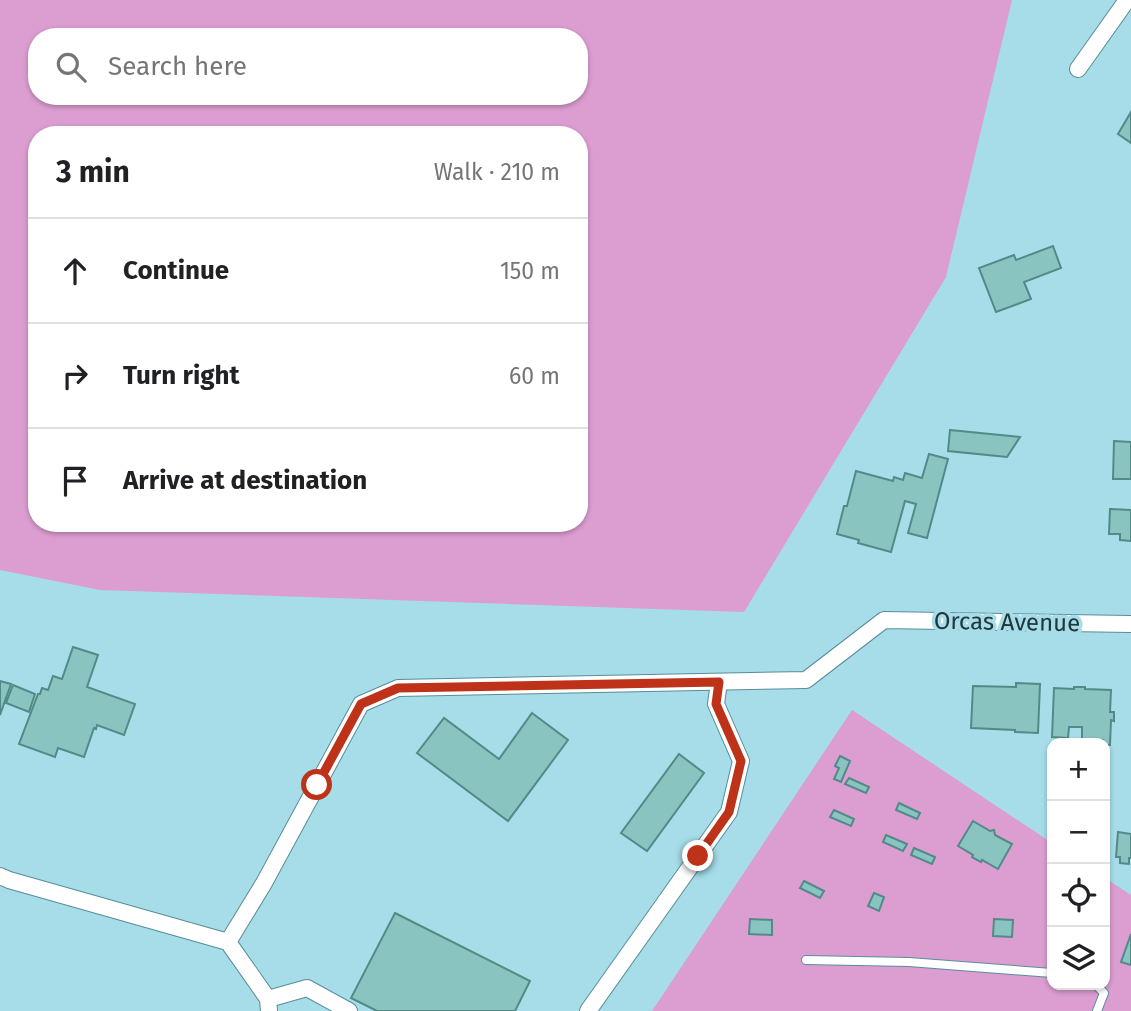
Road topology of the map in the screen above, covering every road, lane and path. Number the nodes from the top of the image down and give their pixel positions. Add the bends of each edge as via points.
1 (1127, 0) edge
2 (1079, 69) dead end
3 (1131, 624) edge
4 (719, 682) junction
5 (0, 876) edge
6 (228, 942) junction
7 (806, 960) dead end
8 (1047, 973) edge
9 (1101, 990) edge
10 (268, 1005) edge
11 (349, 1011) edge
12 (588, 1011) edge
13 (1097, 1011) edge

1 - 2 street
3 - 4 street, Orcas Avenue via 884,620 806,680
4 - 6 street via 398,688 361,704
4 - 12 street via 716,704 741,761 729,812
5 - 6 street
6 - 10 street
7 - 8 lane
9 - 13 lane via 1104,993
10 - 11 street via 307,988

